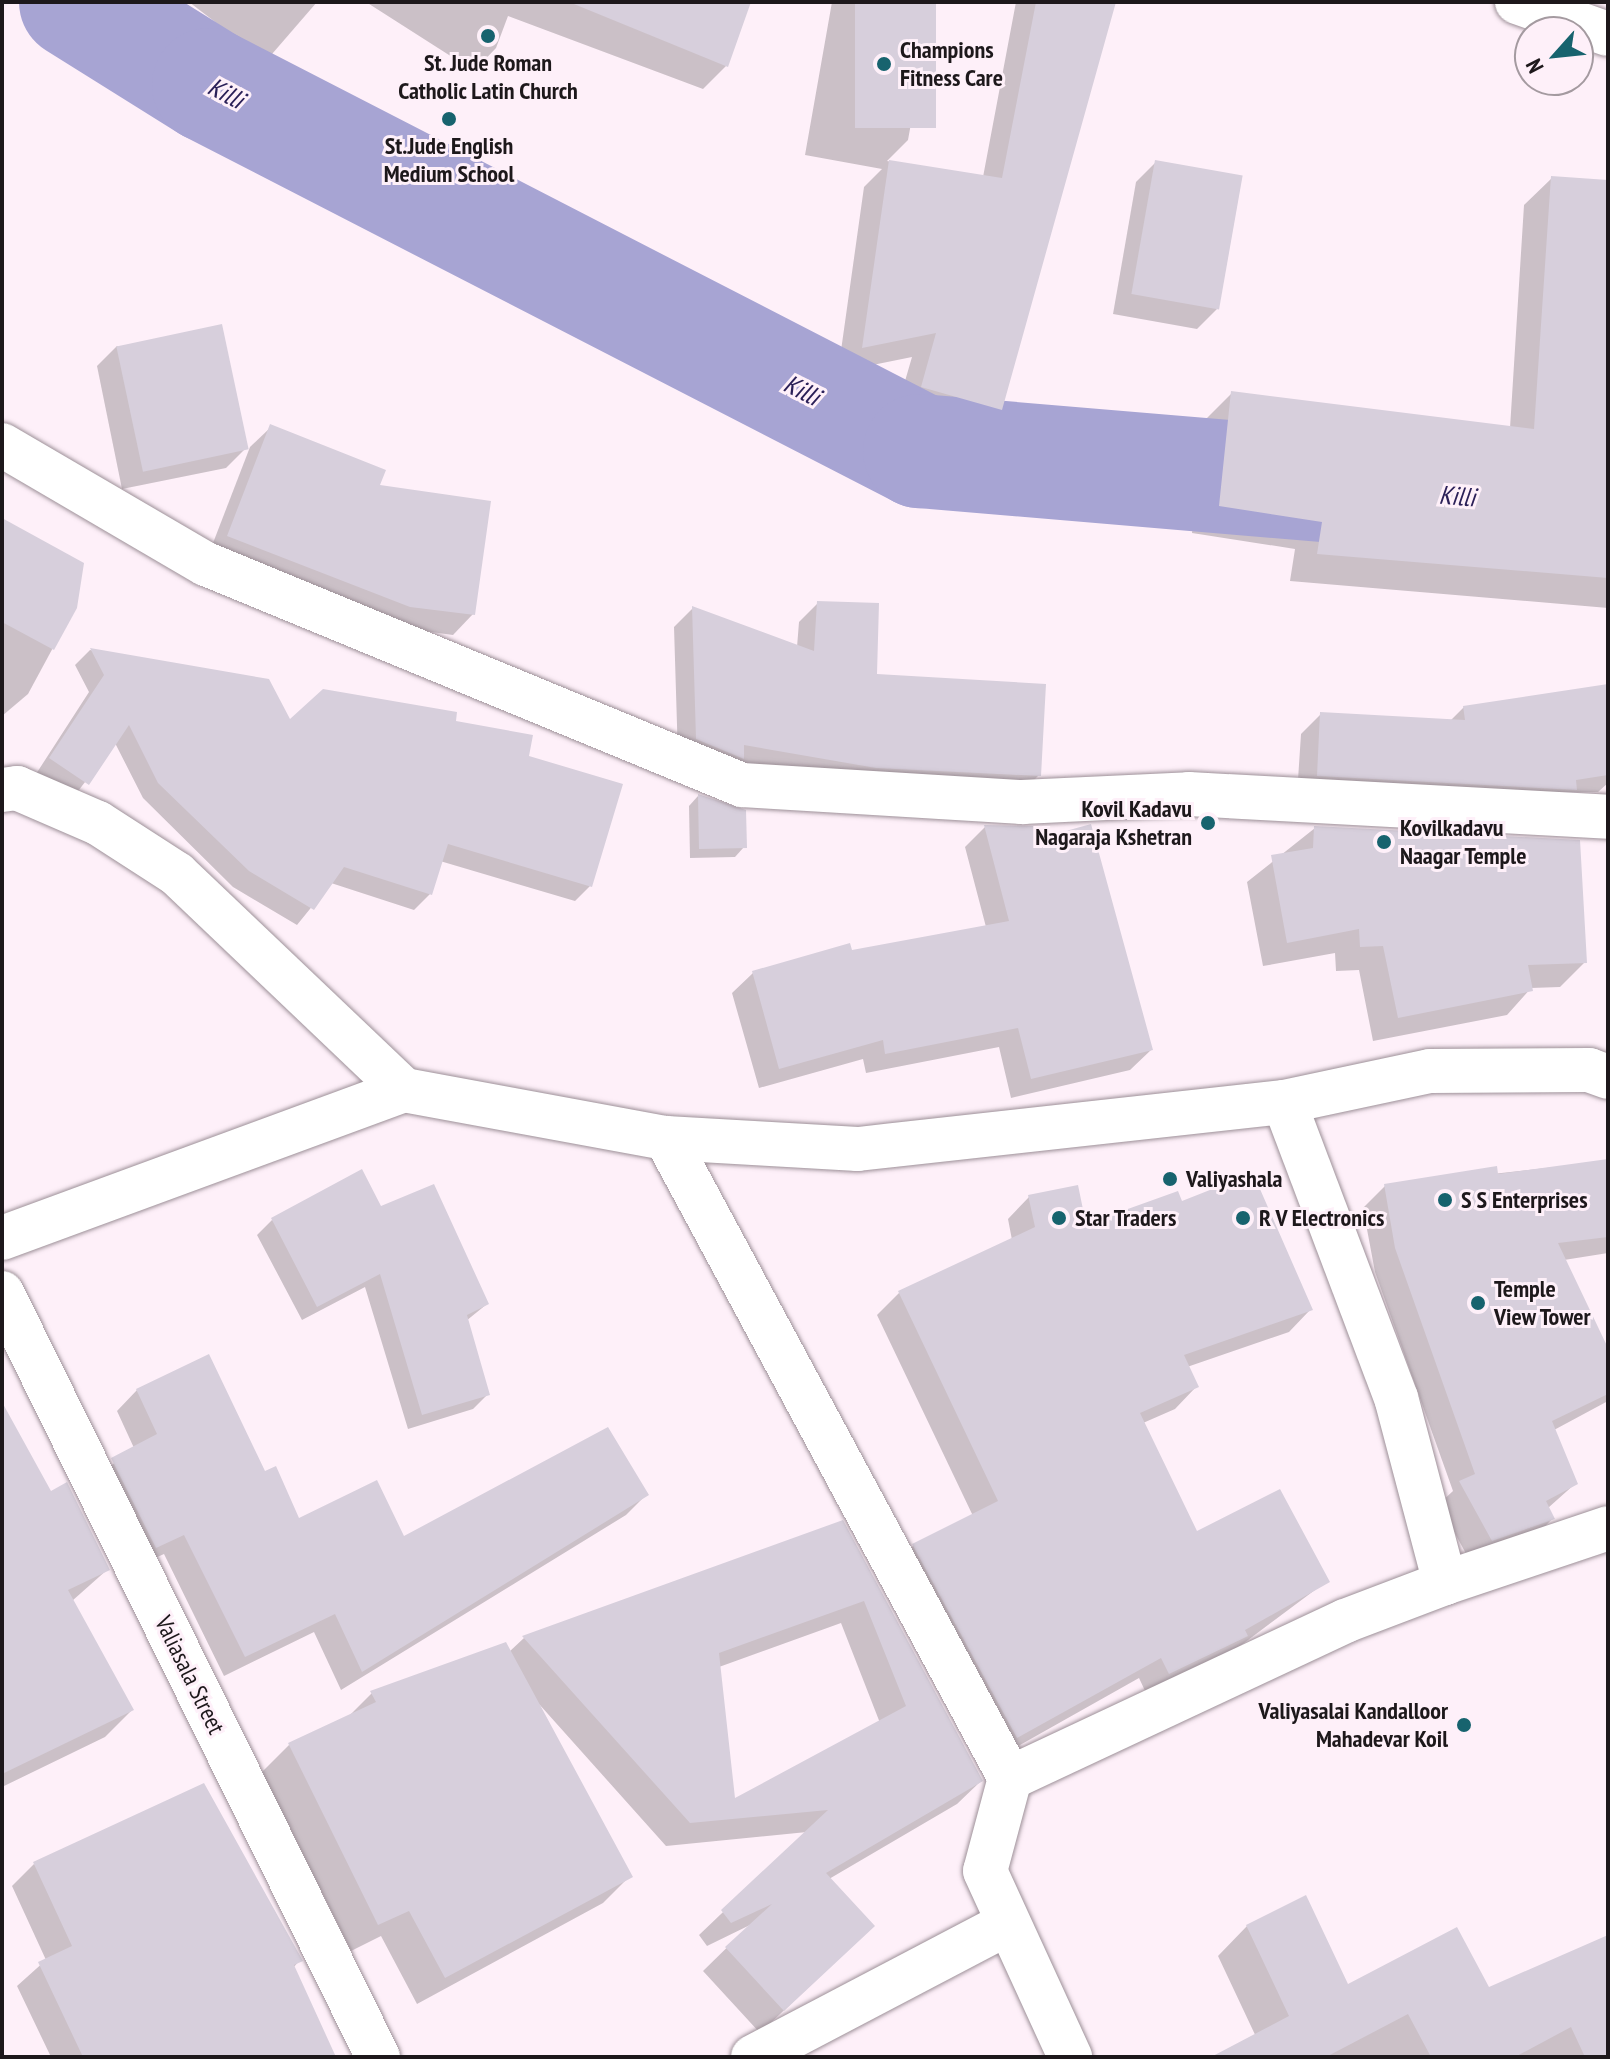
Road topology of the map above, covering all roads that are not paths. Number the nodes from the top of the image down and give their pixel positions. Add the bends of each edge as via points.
1 (1517, 2) edge
2 (1608, 34) edge
3 (2, 445) edge
4 (2, 790) edge
5 (1608, 817) edge
6 (1608, 1077) edge
7 (404, 1090) junction
8 (1284, 1102) junction
9 (666, 1138) junction
10 (2, 1238) edge
11 (2, 1293) edge
12 (1608, 1528) edge
13 (1445, 1583) junction
14 (1010, 1778) junction
15 (1008, 1923) junction
16 (378, 2057) edge
17 (753, 2057) edge
18 (1070, 2057) edge

1 - 2 street
3 - 5 street via 206,564 742,785 1022,802 1189,794
4 - 7 street via 17,788 98,823 177,874
6 - 8 street via 1589,1070 1430,1071
7 - 9 street
7 - 10 street
8 - 9 street via 858,1149
8 - 13 street via 1396,1398
9 - 14 street
11 - 16 street, Valiasala Street
12 - 13 street
13 - 14 street via 1345,1621
14 - 15 street via 985,1871
15 - 17 street
15 - 18 street

